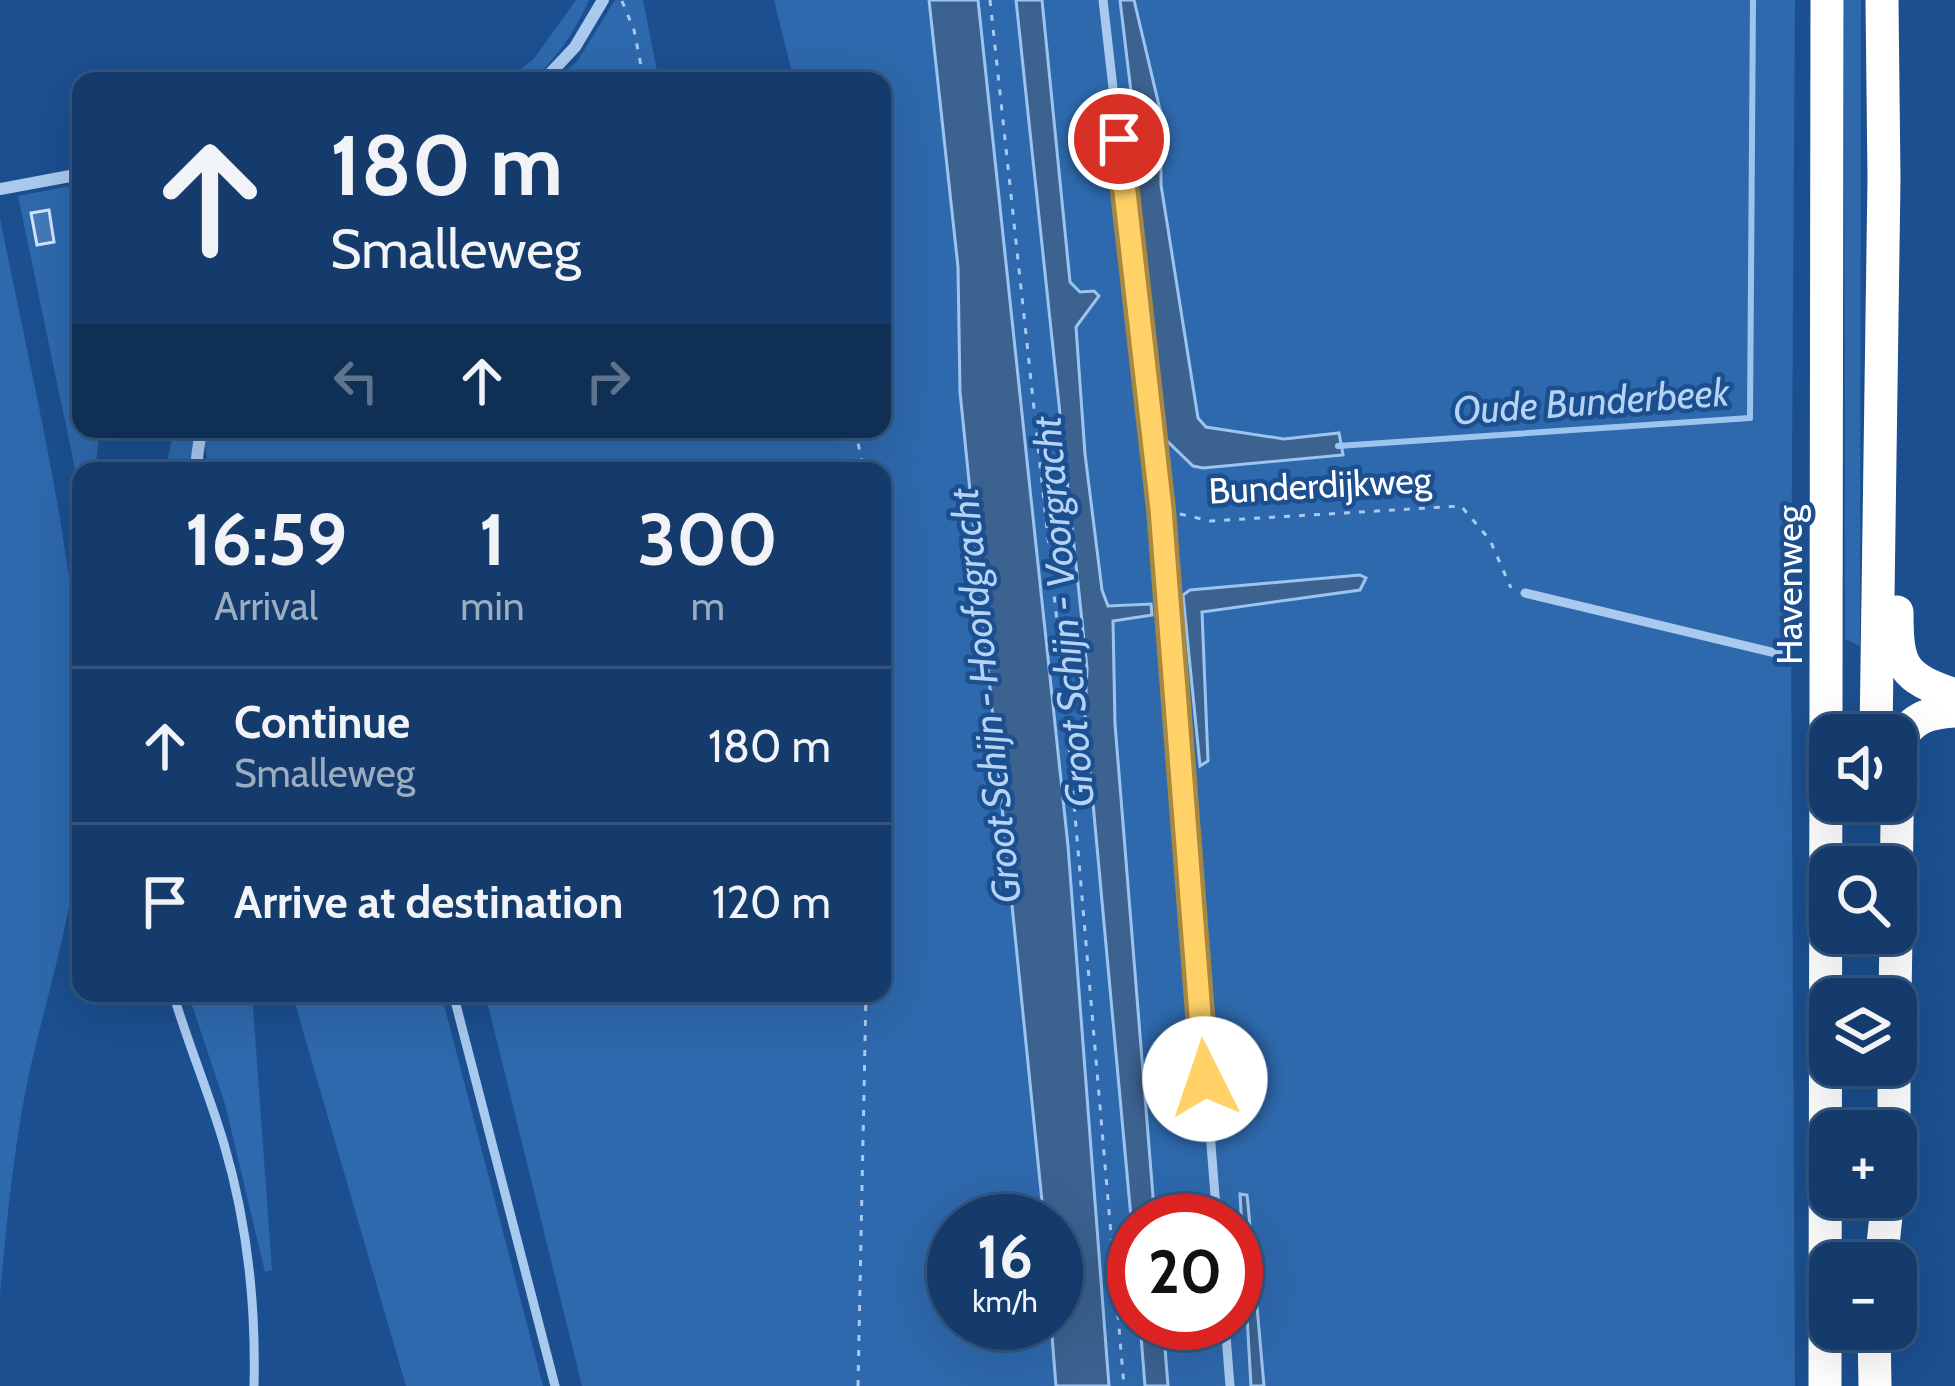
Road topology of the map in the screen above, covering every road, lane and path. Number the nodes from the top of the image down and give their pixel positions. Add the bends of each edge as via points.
1 (603, 0) edge
2 (620, 0) edge
3 (990, 0) edge
4 (1103, 0) edge
5 (1827, 0) edge
6 (1882, 0) edge
7 (551, 72) edge
8 (642, 72) edge
9 (72, 176) edge
10 (1884, 178) junction
11 (0, 189) edge
12 (1161, 509) junction
13 (1525, 593) joint
14 (1788, 656) dead end
15 (1955, 695) edge
16 (1955, 711) edge
17 (1876, 714) edge
18 (1897, 846) edge
19 (176, 1002) edge
20 (456, 1002) edge
21 (866, 1002) edge
22 (1214, 1194) edge
23 (1227, 1350) edge
24 (1874, 1350) edge
25 (254, 1386) edge
26 (556, 1386) edge
27 (858, 1386) edge
28 (1124, 1386) edge
29 (1230, 1386) edge
30 (1825, 1386) edge
31 (1874, 1386) edge

1 - 7 street
2 - 8 path
3 - 28 path via 1064,687
4 - 12 lane
5 - 30 highway, Havenweg
6 - 10 highway
9 - 11 street
10 - 15 highway via 1898,376 1897,650 1922,684
10 - 17 highway
12 - 13 path, Bunderdijkweg via 1210,521 1461,506 1490,540 1511,588
12 - 22 lane
13 - 14 lane
16 - 18 highway via 1926,713 1898,741
19 - 25 lane via 243,1225
20 - 26 lane
21 - 27 path
23 - 29 lane
24 - 31 highway

